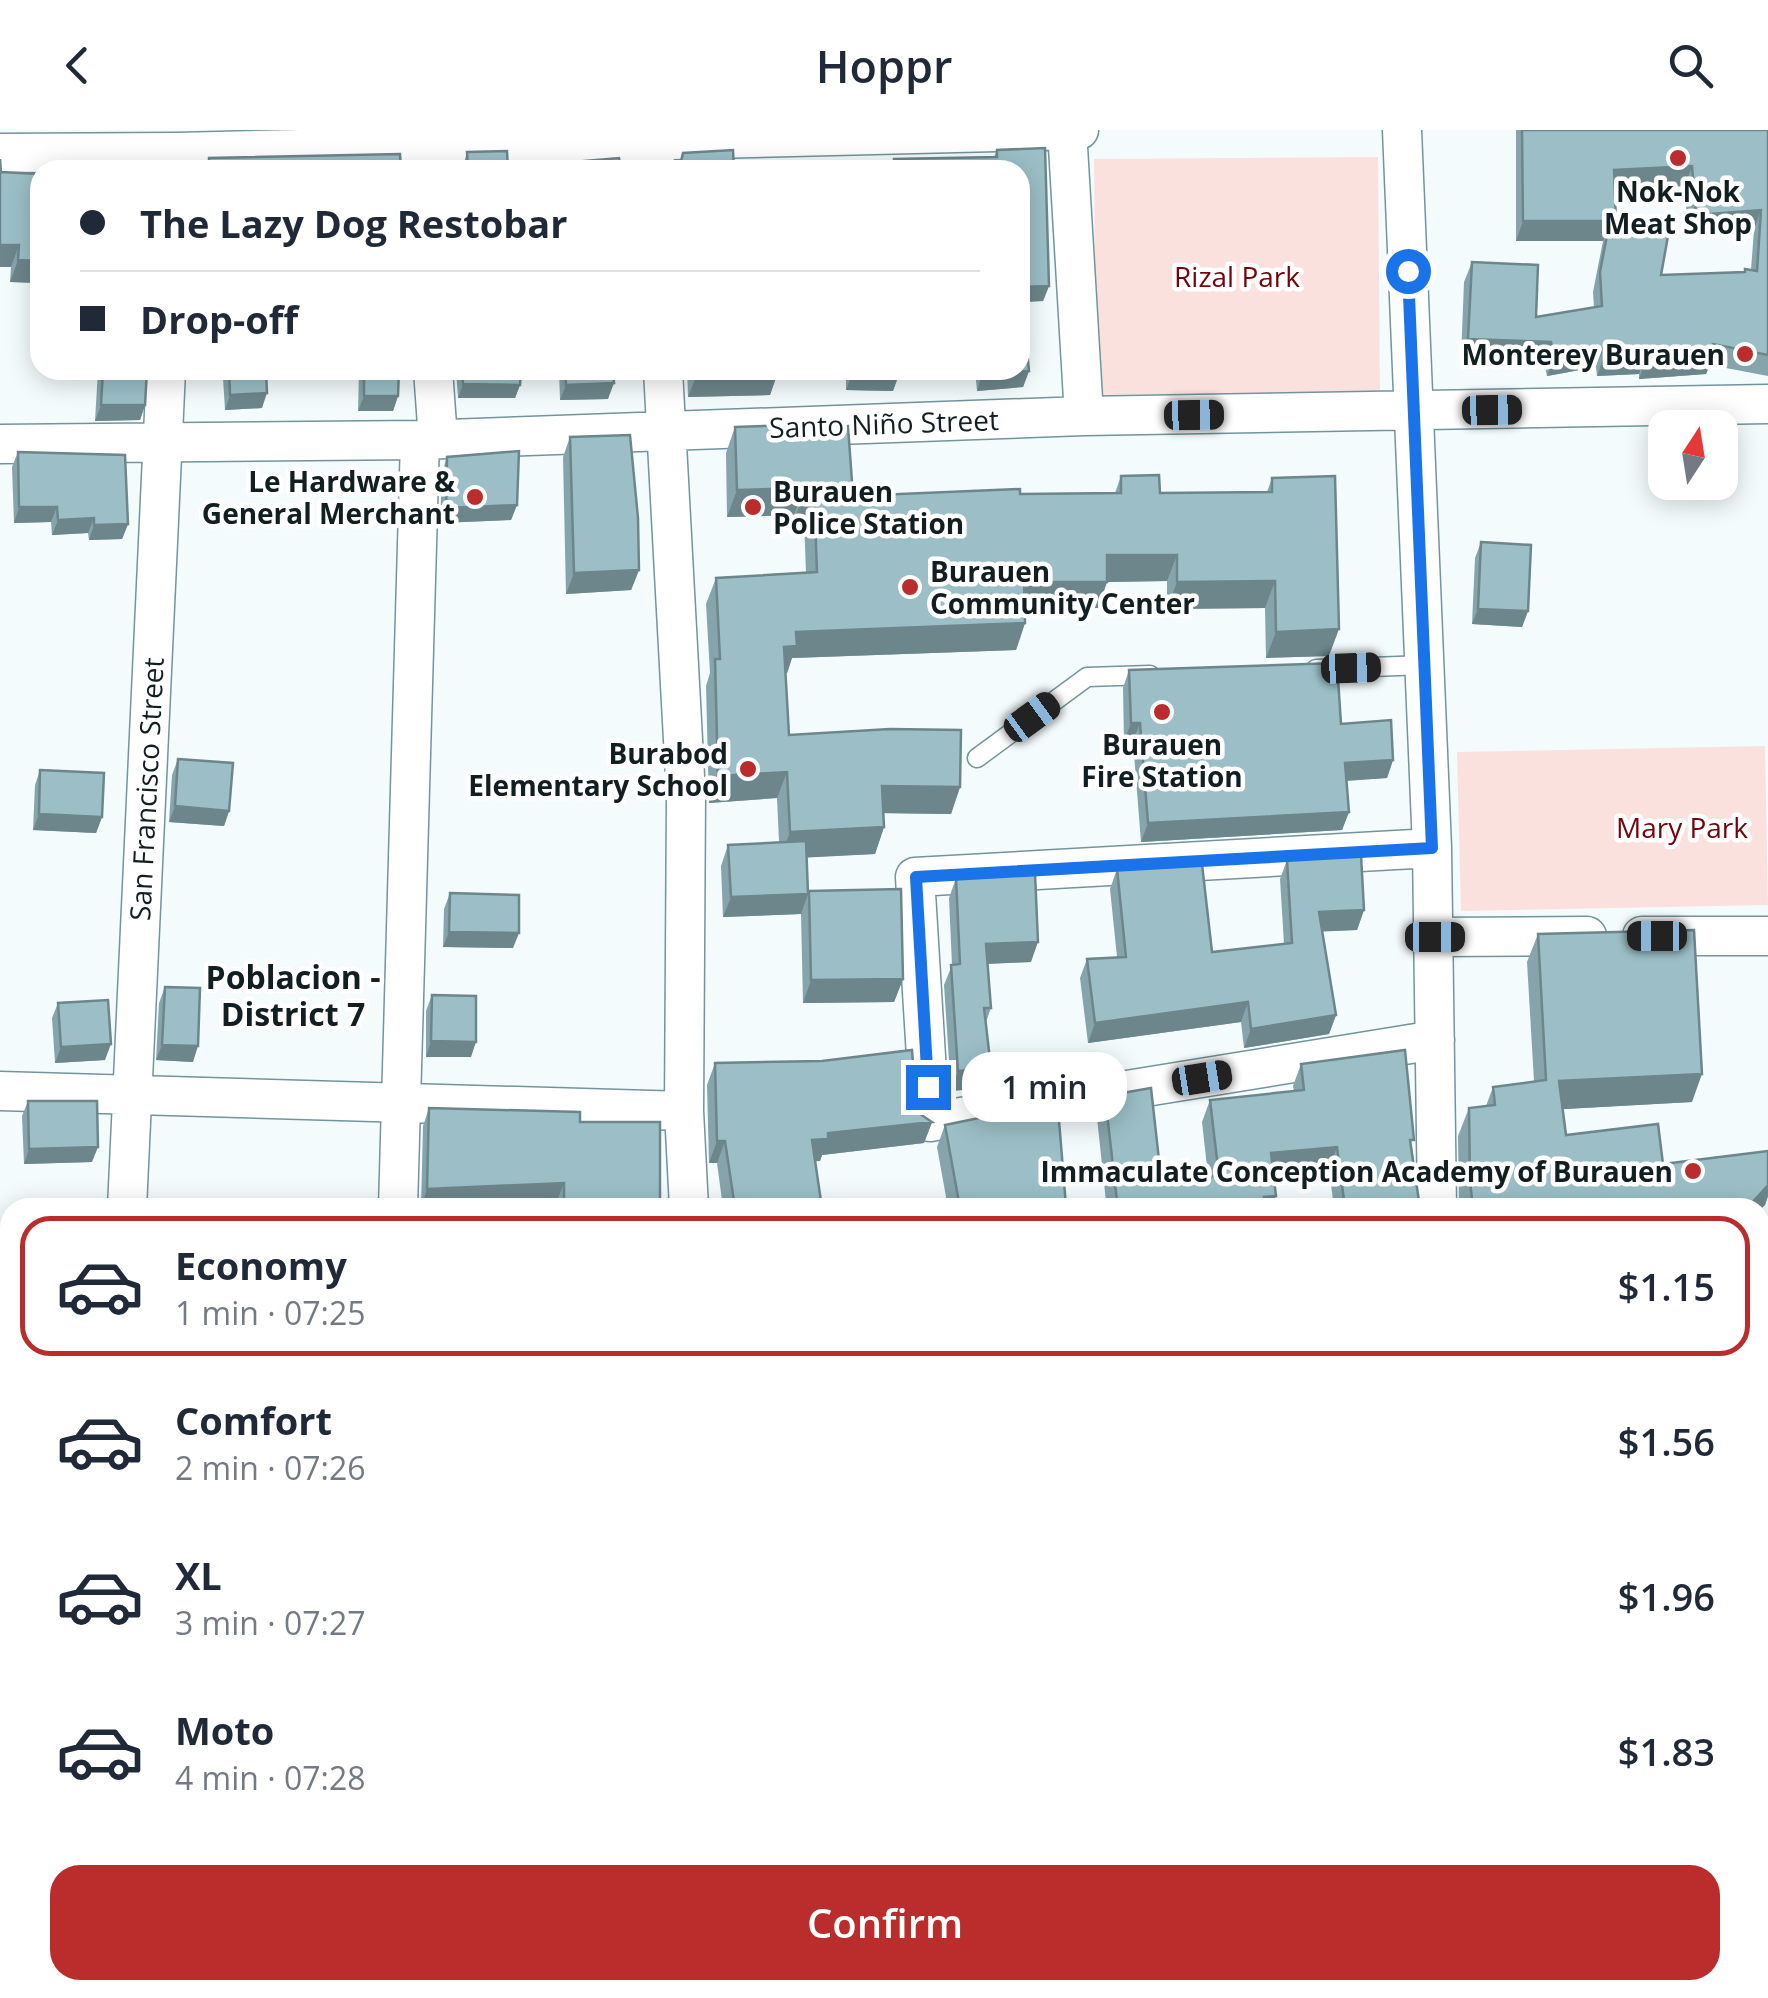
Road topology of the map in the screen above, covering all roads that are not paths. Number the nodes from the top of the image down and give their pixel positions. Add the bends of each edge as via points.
1 (1067, 130) edge
2 (1079, 130) edge
3 (1402, 130) edge
4 (654, 146) edge
5 (0, 153) edge
6 (420, 158) edge
7 (154, 160) edge
8 (257, 160) edge
9 (165, 380) edge
10 (432, 380) edge
11 (663, 380) edge
12 (1768, 404) edge
13 (1414, 412) junction
14 (1084, 416) junction
15 (665, 431) junction
16 (429, 439) junction
17 (162, 443) junction
18 (0, 444) edge
19 (1426, 665) junction
20 (1306, 669) edge
21 (1167, 674) edge
22 (977, 758) dead end
23 (1432, 848) junction
24 (1768, 936) edge
25 (1435, 937) junction
26 (1435, 1040) junction
27 (0, 1091) edge
28 (131, 1094) junction
29 (400, 1104) junction
30 (684, 1111) junction
31 (127, 1198) edge
32 (398, 1198) edge
33 (689, 1198) edge
34 (1437, 1198) edge

1 - 2 street
1 - 4 street
1 - 14 street
3 - 13 street
4 - 6 street
5 - 7 street
6 - 8 street
9 - 17 street, San Francisco Street
10 - 16 street
11 - 15 street
12 - 13 street, Santo Niño Street
13 - 14 street, Santo Niño Street
13 - 19 street
14 - 15 street, Santo Niño Street
15 - 16 street, Santo Niño Street
15 - 30 street via 686,795
16 - 17 street, Santo Niño Street
16 - 29 street
17 - 18 street, Santo Niño Street
17 - 28 street, San Francisco Street
19 - 20 lane
19 - 23 street
21 - 22 lane via 1088,677
23 - 25 street
23 - 26 street via 916,877 930,1122
24 - 25 street
25 - 26 street
26 - 34 street
27 - 28 street
28 - 29 street
28 - 31 street, San Francisco Street
29 - 30 street
29 - 32 street
30 - 33 street

